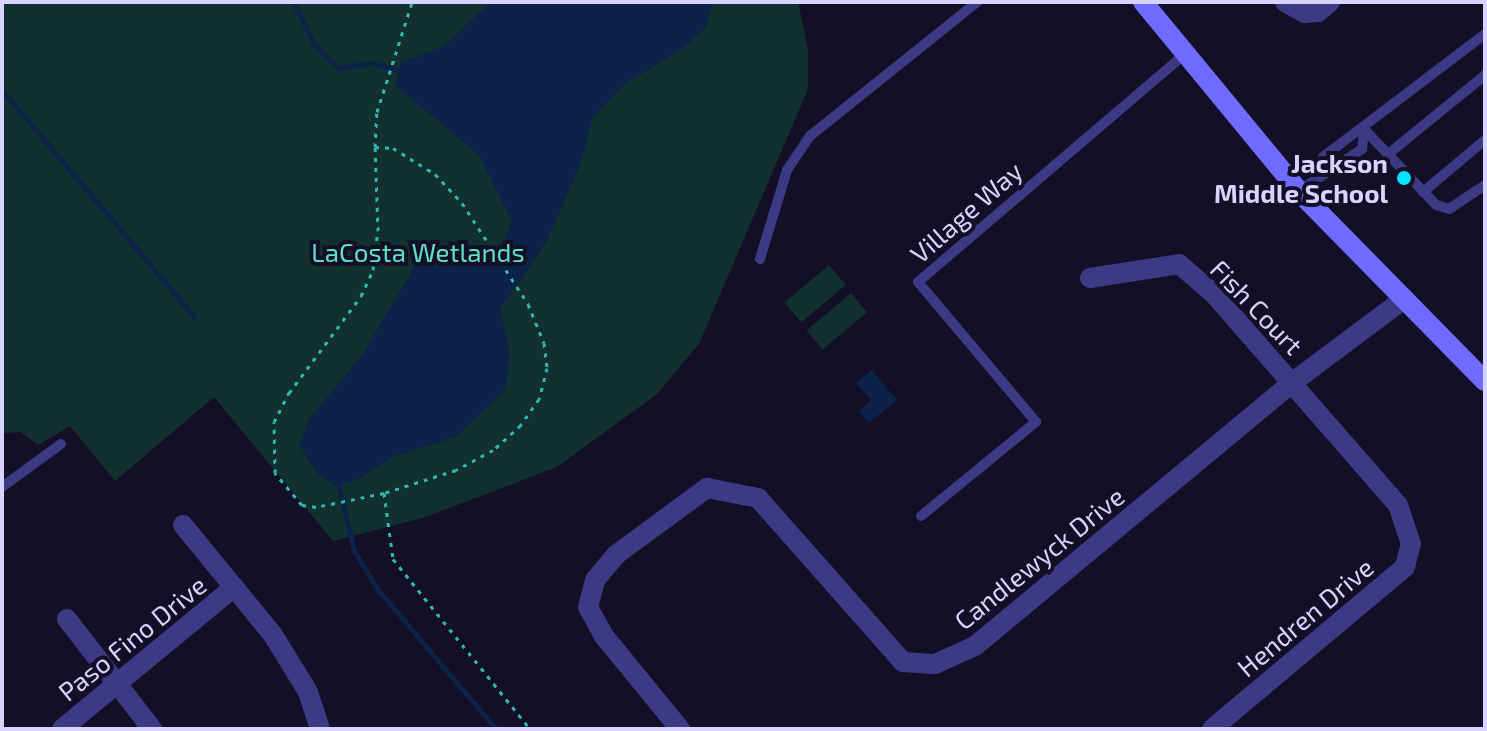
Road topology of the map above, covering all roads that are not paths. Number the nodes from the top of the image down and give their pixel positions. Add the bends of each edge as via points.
1 (977, 2) edge
2 (1143, 2) edge
3 (1285, 2) edge
4 (1330, 2) edge
5 (1485, 34) edge
6 (1185, 54) junction
7 (1485, 75) edge
8 (1364, 129) junction
9 (1485, 140) edge
10 (1387, 155) junction
11 (1321, 172) junction
12 (1485, 185) edge
13 (1298, 191) junction
14 (1423, 192) junction
15 (760, 259) dead end
16 (1090, 278) dead end
17 (1404, 299) junction
18 (1485, 381) edge
19 (1293, 382) junction
20 (61, 444) dead end
21 (2, 487) edge
22 (921, 516) dead end
23 (183, 525) dead end
24 (234, 587) junction
25 (67, 619) dead end
26 (119, 683) junction
27 (62, 729) edge
28 (152, 729) edge
29 (320, 729) edge
30 (680, 729) edge
31 (1212, 729) edge

1 - 15 lane via 810,136 787,170
2 - 6 street
3 - 4 street via 1305,13 1318,12
5 - 8 lane
6 - 13 street
6 - 22 lane, Village Way via 918,282 1036,422
7 - 10 lane
8 - 10 lane
8 - 11 lane via 1323,157
8 - 11 lane via 1362,149 1333,171
9 - 14 lane
10 - 14 lane
11 - 13 lane
12 - 14 lane via 1449,209
13 - 17 street
16 - 19 street, Fish Court via 1179,264 1213,293
17 - 18 street
17 - 19 street, Candlewyck Drive
19 - 30 street, Candlewyck Drive via 975,646 935,664 903,662 758,498 707,488 617,554 595,580 588,607 621,658
19 - 31 street, Hendren Drive via 1398,505 1411,544 1405,567
20 - 21 lane
23 - 24 street
24 - 26 street, Paso Fino Drive
24 - 29 street via 296,670
25 - 26 street
26 - 27 street, Paso Fino Drive
26 - 28 street

